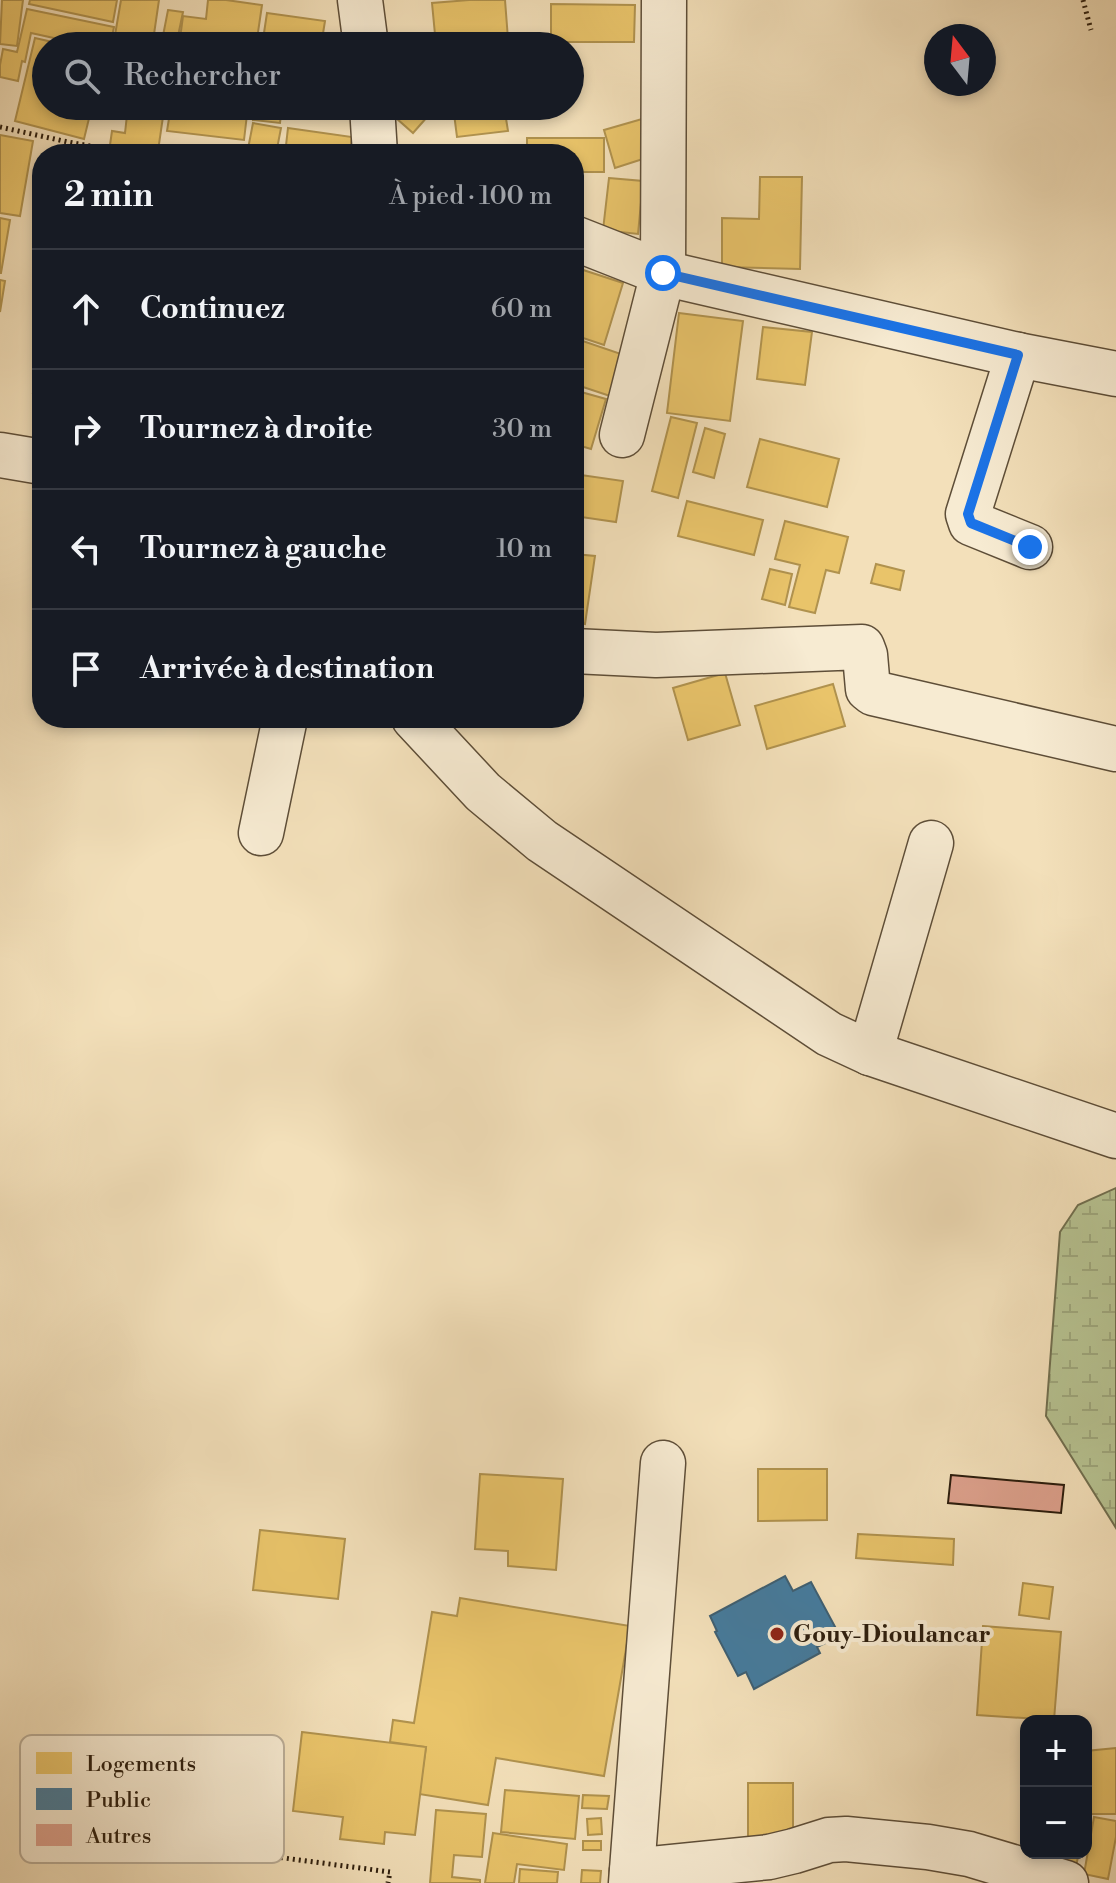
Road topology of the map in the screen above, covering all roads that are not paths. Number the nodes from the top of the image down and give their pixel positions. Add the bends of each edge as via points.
1 (360, 0) edge
2 (664, 0) edge
3 (364, 32) edge
4 (584, 242) edge
5 (663, 273) junction
6 (1018, 355) junction
7 (1116, 374) edge
8 (622, 435) dead end
9 (0, 455) edge
10 (32, 460) edge
11 (1030, 547) dead end
12 (584, 651) edge
13 (283, 728) edge
14 (423, 728) edge
15 (1116, 749) edge
16 (261, 833) dead end
17 (931, 843) dead end
18 (870, 1053) junction
19 (1116, 1136) edge
20 (663, 1463) dead end
21 (631, 1877) edge
22 (1066, 1883) edge

1 - 3 street
2 - 5 street
4 - 5 street
5 - 6 street
5 - 8 street
6 - 7 street
6 - 11 street via 968,514 971,523
9 - 10 street
12 - 15 street via 656,655 862,647 873,693
13 - 16 street
14 - 18 street via 483,792 542,841 829,1034
17 - 18 street
18 - 19 street
20 - 21 street
21 - 22 street via 769,1857 846,1839 969,1854

